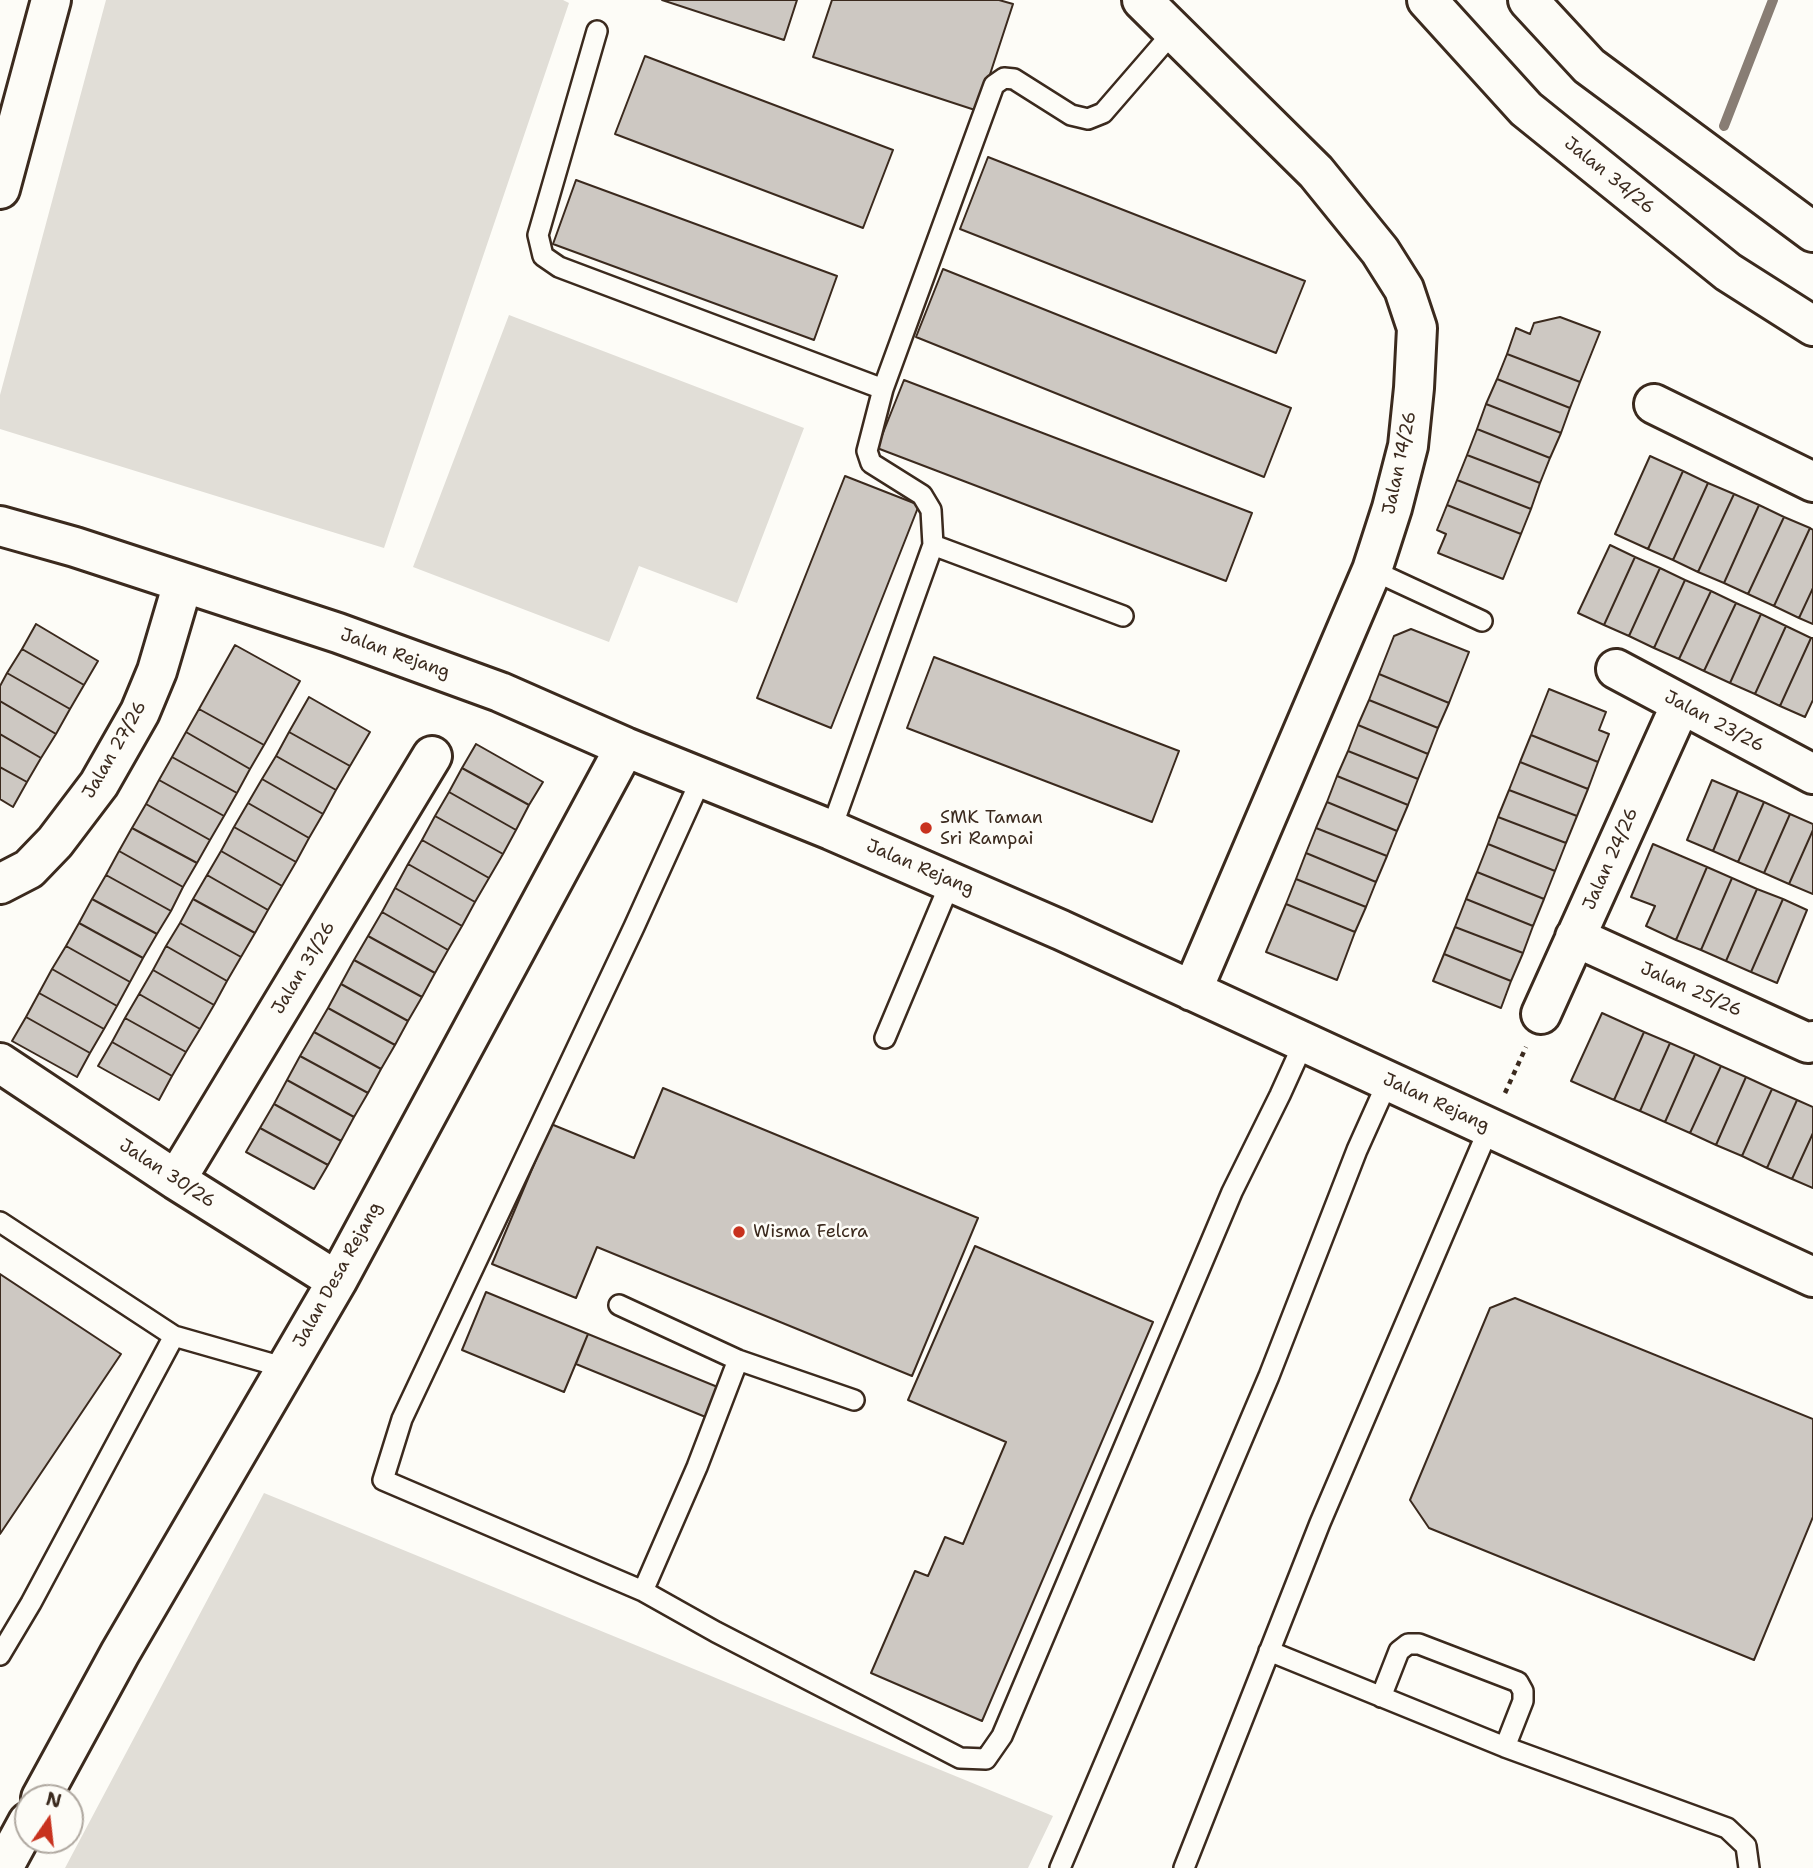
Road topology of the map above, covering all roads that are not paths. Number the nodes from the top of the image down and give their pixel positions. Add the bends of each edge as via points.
1 (51, 0) edge
2 (1142, 0) edge
3 (1427, 0) edge
4 (1528, 0) edge
5 (597, 31) dead end
6 (1174, 31) junction
7 (0, 189) edge
8 (1813, 232) edge
9 (1813, 326) edge
10 (883, 389) junction
11 (1654, 404) dead end
12 (1813, 482) edge
13 (0, 526) edge
14 (933, 545) junction
15 (1372, 570) junction
16 (183, 583) junction
17 (1123, 616) dead end
18 (1482, 621) dead end
19 (1616, 668) dead end
20 (1681, 704) junction
21 (625, 747) junction
22 (432, 756) dead end
23 (1813, 774) edge
24 (702, 777) junction
25 (831, 830) junction
26 (951, 881) junction
27 (0, 884) edge
28 (1575, 937) junction
29 (1192, 990) junction
30 (1541, 1014) road end
31 (885, 1038) dead end
32 (1304, 1042) junction
33 (1810, 1042) edge
34 (0, 1063) edge
35 (1388, 1081) junction
36 (1489, 1128) junction
37 (176, 1180) junction
38 (0, 1222) edge
39 (1813, 1277) edge
40 (337, 1281) junction
41 (619, 1305) dead end
42 (174, 1336) junction
43 (738, 1360) junction
44 (286, 1368) junction
45 (854, 1400) dead end
46 (643, 1591) junction
47 (1269, 1651) junction
48 (0, 1655) edge
49 (1381, 1697) junction
50 (1505, 1746) junction
51 (49, 1784) edge
52 (14, 1848) edge
53 (3, 1868) edge
54 (1060, 1868) edge
55 (1184, 1868) edge
56 (1749, 1868) edge

1 - 7 street
2 - 6 street, Jalan 14/26
3 - 9 street, Jalan 34/26 via 1526,109 1728,272
4 - 8 street via 1589,66
5 - 10 lane via 538,235 543,256 559,267
6 - 10 lane via 1103,113 1088,119 1071,115 1014,79 1004,78 994,85
6 - 15 street, Jalan 14/26 via 1316,172 1380,251 1404,289 1417,328 1412,411 1405,458
10 - 14 lane via 867,451 871,463 922,495 931,510
11 - 12 street
13 - 16 street, Jalan Rejang
14 - 17 lane
14 - 25 lane
15 - 18 lane
15 - 29 street, Jalan 14/26
16 - 21 street, Jalan Rejang via 500,692
16 - 27 street, Jalan 27/26 via 140,712 99,784 29,869
19 - 20 street, Jalan 23/26
20 - 23 street, Jalan 23/26
20 - 28 street, Jalan 24/26
21 - 24 street, Jalan Rejang
21 - 40 street, Jalan Desa Rejang
22 - 37 street, Jalan 31/26
24 - 25 street, Jalan Rejang
24 - 46 lane via 402,1419 383,1480
25 - 26 street, Jalan Rejang
26 - 29 street, Jalan Rejang
26 - 31 lane
28 - 30 street, Jalan 24/26
28 - 33 street, Jalan 25/26
29 - 32 street, Jalan Rejang
32 - 35 street, Jalan Rejang
32 - 46 lane via 1232,1192 1002,1736 986,1759 960,1758
34 - 37 street, Jalan 30/26
35 - 36 street, Jalan Rejang
35 - 54 lane via 1269,1376
36 - 39 street, Jalan Rejang
36 - 47 lane
37 - 40 street, Jalan 30/26
38 - 42 lane
40 - 44 street, Jalan Desa Rejang
41 - 43 lane
42 - 44 lane
42 - 48 lane
43 - 45 lane
43 - 46 lane
44 - 51 street, Jalan Desa Rejang
47 - 49 lane
47 - 55 lane
49 - 50 lane
49 - 50 lane via 1399,1651 1408,1644 1419,1644 1518,1682 1523,1701
50 - 56 lane via 1727,1828 1746,1846
52 - 53 street

